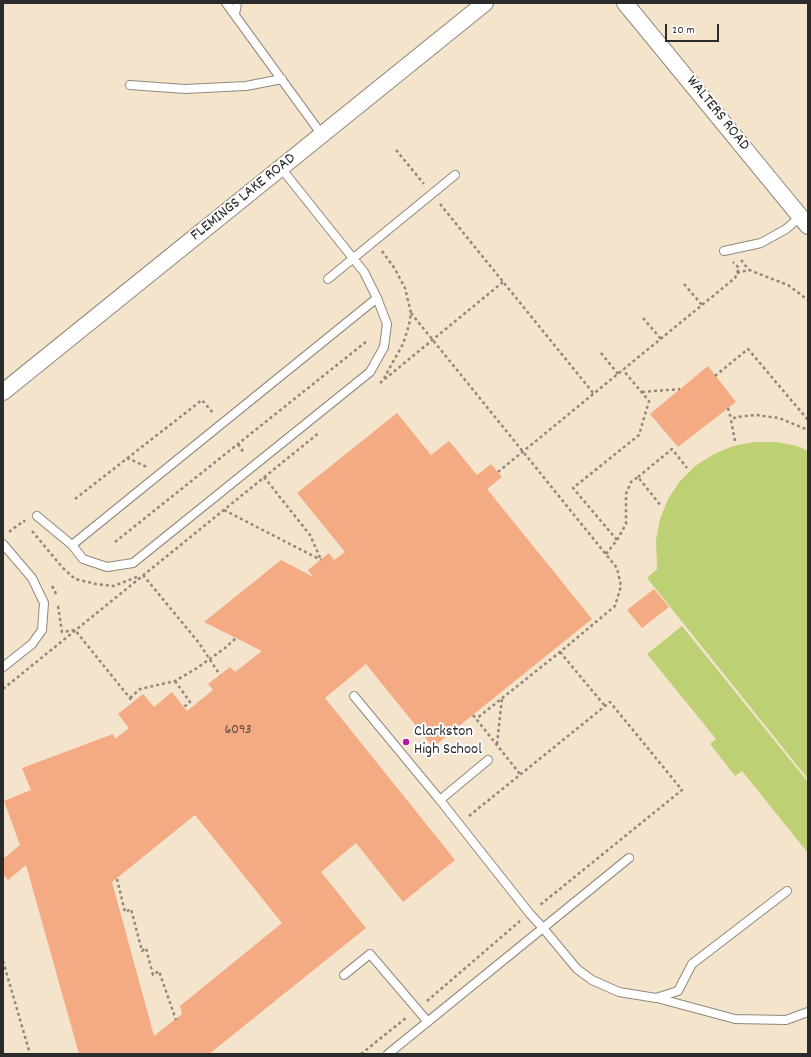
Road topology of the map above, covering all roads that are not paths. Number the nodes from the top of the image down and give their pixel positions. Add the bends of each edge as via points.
1 (226, 3) edge
2 (237, 3) edge
3 (486, 3) edge
4 (625, 3) edge
5 (234, 14) junction
6 (282, 79) junction
7 (130, 85) dead end
8 (322, 135) junction
9 (281, 168) junction
10 (455, 175) dead end
11 (804, 221) edge
12 (724, 251) road end
13 (353, 258) junction
14 (328, 278) dead end
15 (378, 298) junction
16 (3, 392) edge
17 (37, 516) dead end
18 (3, 544) edge
19 (72, 544) junction
20 (3, 667) edge
21 (354, 696) dead end
22 (488, 760) dead end
23 (440, 800) junction
24 (629, 858) dead end
25 (787, 891) dead end
26 (543, 928) junction
27 (344, 975) dead end
28 (656, 998) junction
29 (808, 1012) edge
30 (428, 1022) junction
31 (388, 1054) edge

1 - 5 lane
2 - 5 lane
3 - 8 street, FLEMINGS LAKE ROAD
4 - 11 street, WALTERS ROAD
5 - 6 lane
6 - 7 lane via 246,86 185,89
6 - 8 lane
8 - 9 street, FLEMINGS LAKE ROAD
9 - 13 lane
9 - 16 street, FLEMINGS LAKE ROAD
10 - 13 lane
11 - 12 lane via 761,243
13 - 14 lane
13 - 15 lane
15 - 19 lane
15 - 19 lane via 387,324 384,347 370,372 133,563 107,567 83,559
17 - 19 lane
18 - 20 lane via 32,578 44,604 42,630 32,644
21 - 23 lane
22 - 23 lane
23 - 26 lane
24 - 26 lane
25 - 28 lane via 692,964 678,991
26 - 28 lane via 577,969 592,980 619,992
26 - 30 lane
27 - 30 lane via 370,954
28 - 29 lane via 735,1019 786,1020
30 - 31 lane

